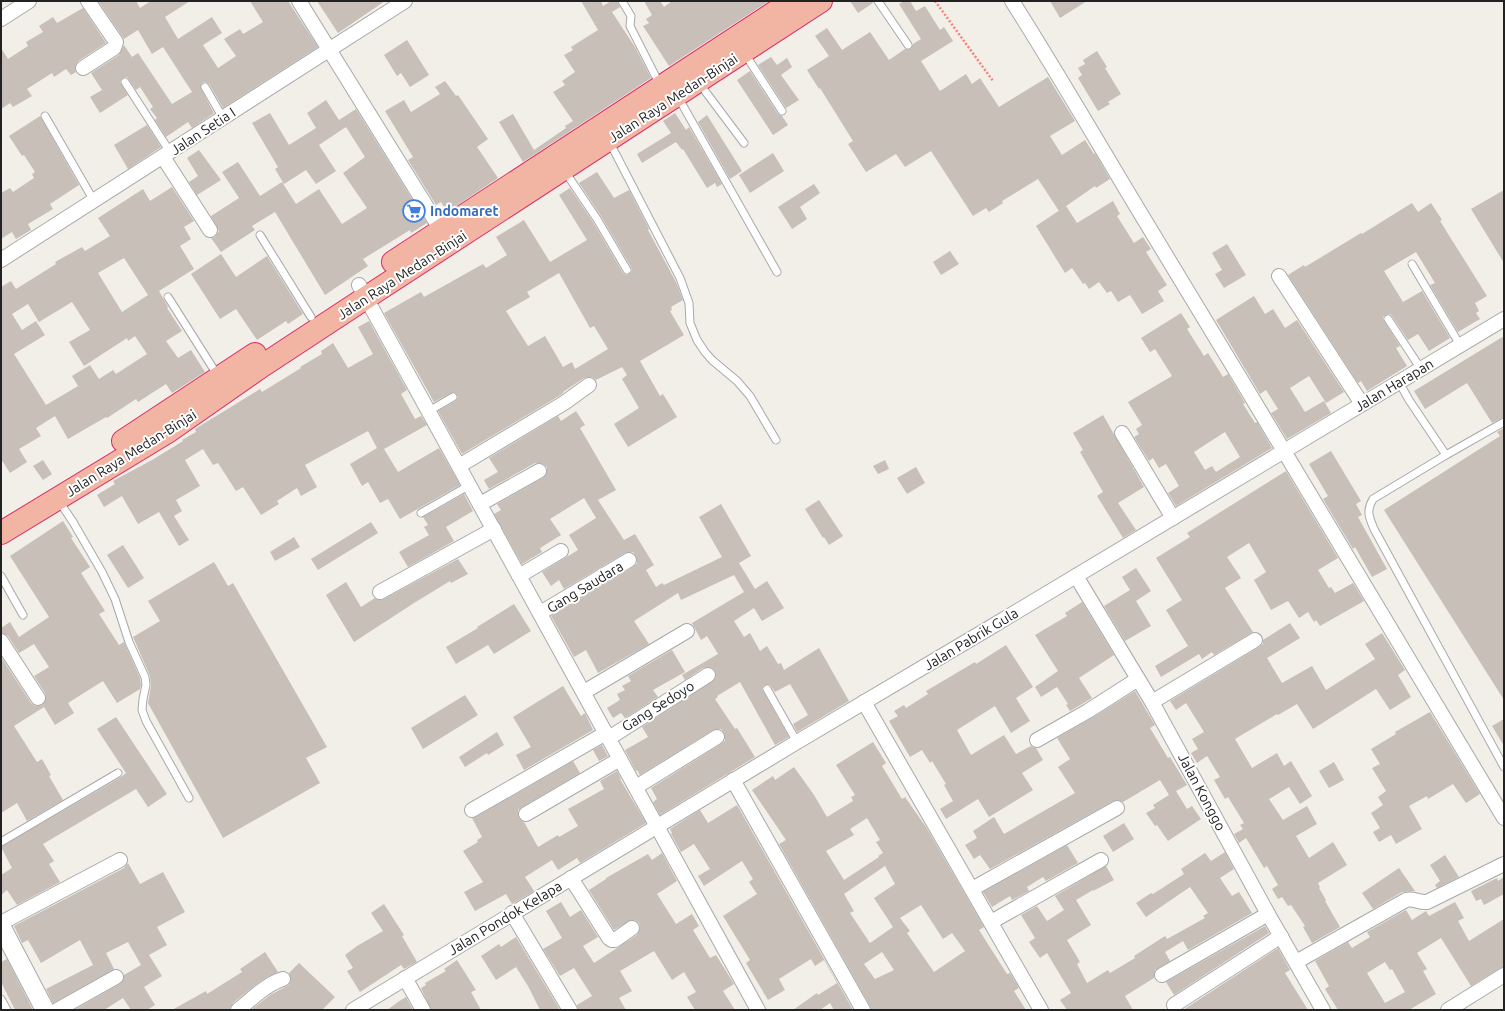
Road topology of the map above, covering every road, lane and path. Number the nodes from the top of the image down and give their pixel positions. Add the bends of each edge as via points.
1 (29, 1) edge
2 (88, 1) edge
3 (299, 1) edge
4 (405, 1) edge
5 (622, 1) edge
6 (792, 1) edge
7 (821, 1) edge
8 (878, 1) edge
9 (935, 1) edge
10 (1012, 1) edge
11 (1, 19) edge
12 (908, 45) dead end
13 (330, 49) junction
14 (743, 52) junction
15 (83, 68) dead end
16 (698, 81) junction
17 (992, 81) dead end
18 (125, 82) dead end
19 (205, 87) dead end
20 (669, 91) junction
21 (782, 111) dead end
22 (45, 116) dead end
23 (222, 118) junction
24 (608, 140) junction
25 (744, 143) dead end
26 (166, 154) junction
27 (564, 169) junction
28 (94, 200) junction
29 (210, 230) dead end
30 (441, 230) junction
31 (260, 235) dead end
32 (1, 260) edge
33 (1412, 264) dead end
34 (627, 270) dead end
35 (778, 272) dead end
36 (1279, 276) dead end
37 (363, 291) junction
38 (168, 297) dead end
39 (311, 317) junction
40 (1388, 319) dead end
41 (1504, 319) edge
42 (1460, 345) junction
43 (1421, 369) junction
44 (220, 378) junction
45 (1399, 382) junction
46 (589, 385) dead end
47 (453, 397) dead end
48 (1362, 404) junction
49 (429, 411) junction
50 (1504, 422) edge
51 (1122, 433) dead end
52 (776, 440) dead end
53 (1285, 450) junction
54 (1446, 455) junction
55 (459, 466) junction
56 (539, 471) dead end
57 (470, 485) junction
58 (57, 499) junction
59 (480, 504) junction
60 (421, 513) dead end
61 (1173, 518) junction
62 (1, 519) edge
63 (494, 530) junction
64 (1, 533) edge
65 (560, 551) dead end
66 (629, 560) dead end
67 (1, 576) edge
68 (519, 576) junction
69 (1076, 576) junction
70 (380, 592) dead end
71 (540, 613) junction
72 (22, 615) dead end
73 (688, 631) dead end
74 (1256, 640) dead end
75 (1, 641) edge
76 (708, 675) dead end
77 (1138, 679) junction
78 (767, 689) dead end
79 (584, 692) junction
80 (38, 698) dead end
81 (864, 702) junction
82 (1152, 702) junction
83 (607, 735) junction
84 (718, 737) dead end
85 (1037, 740) dead end
86 (797, 742) junction
87 (620, 759) junction
88 (1504, 768) edge
89 (118, 773) dead end
90 (733, 780) junction
91 (636, 787) junction
92 (189, 798) dead end
93 (1117, 808) dead end
94 (472, 810) dead end
95 (526, 814) dead end
96 (1504, 818) edge
97 (657, 826) junction
98 (1, 842) edge
99 (120, 860) dead end
100 (1101, 860) dead end
101 (1504, 864) edge
102 (571, 878) junction
103 (972, 889) junction
104 (512, 914) junction
105 (1268, 914) junction
106 (991, 922) junction
107 (1, 923) edge
108 (1, 926) edge
109 (632, 928) dead end
110 (1281, 936) junction
111 (1296, 962) junction
112 (1162, 975) dead end
113 (1504, 975) edge
114 (116, 978) dead end
115 (405, 978) junction
116 (283, 979) dead end
117 (1, 999) edge
118 (1174, 1005) dead end
119 (7, 1010) edge
120 (45, 1010) edge
121 (57, 1010) edge
122 (238, 1010) edge
123 (353, 1010) edge
124 (423, 1010) edge
125 (570, 1010) edge
126 (758, 1010) edge
127 (863, 1010) edge
128 (1042, 1010) edge
129 (1323, 1010) edge
130 (1448, 1010) edge

1 - 11 street
2 - 15 street via 116,42 114,48
3 - 13 street
4 - 13 street, Jalan Setia I
5 - 20 lane via 631,16 630,26
6 - 20 highway, Jalan Raya Medan-Binjai
7 - 14 highway, Jalan Raya Medan-Binjai
8 - 12 lane
9 - 17 path
10 - 53 street
13 - 23 street, Jalan Setia I
13 - 30 street
14 - 16 highway, Jalan Raya Medan-Binjai
14 - 21 lane
16 - 20 highway, Jalan Raya Medan-Binjai
16 - 25 lane
18 - 26 lane
19 - 23 lane
20 - 24 highway, Jalan Raya Medan-Binjai
20 - 30 highway, Jalan Raya Medan-Binjai
20 - 35 lane
22 - 28 lane
23 - 26 street, Jalan Setia I
24 - 27 highway, Jalan Raya Medan-Binjai
24 - 52 lane via 680,278 689,303 690,323 697,340 704,352 750,396
26 - 28 street, Jalan Setia I
26 - 29 street
27 - 34 lane
27 - 37 highway, Jalan Raya Medan-Binjai
28 - 32 street, Jalan Setia I
30 - 37 highway, Jalan Raya Medan-Binjai
31 - 39 lane
33 - 42 lane
36 - 48 street
37 - 39 highway, Jalan Raya Medan-Binjai
37 - 49 street
37 - 58 highway, Jalan Raya Medan-Binjai via 169,431
38 - 44 lane
39 - 44 highway, Jalan Raya Medan-Binjai
40 - 43 lane
41 - 42 street, Jalan Harapan
42 - 43 street, Jalan Harapan
43 - 45 street, Jalan Harapan
44 - 62 highway, Jalan Raya Medan-Binjai
45 - 48 street, Jalan Harapan
45 - 54 lane
46 - 55 street via 564,403
47 - 49 lane
48 - 53 street, Jalan Harapan
49 - 55 street
50 - 54 lane
51 - 61 street
53 - 61 street, Jalan Pabrik Gula
53 - 96 street
54 - 88 lane via 1373,499 1368,515
55 - 57 street
56 - 59 street
57 - 59 street
57 - 60 lane
58 - 64 highway, Jalan Raya Medan-Binjai
58 - 92 lane via 99,566 115,599 127,636 145,676 142,710 146,721
59 - 63 street
61 - 69 street, Jalan Pabrik Gula
63 - 68 street
63 - 70 street
65 - 68 street
66 - 71 street, Gang Saudara
67 - 72 lane
68 - 71 street
69 - 77 street, Jalan Konggo
69 - 81 street, Jalan Pabrik Gula
71 - 79 street
73 - 79 street
74 - 82 street
75 - 80 street
76 - 83 street, Gang Sedoyo
77 - 82 street, Jalan Konggo
77 - 85 street via 1088,712
78 - 86 lane
79 - 83 street
81 - 86 street, Jalan Pabrik Gula
81 - 103 street
82 - 105 street, Jalan Konggo
83 - 87 street
83 - 94 street, Gang Sedoyo
84 - 91 street
86 - 90 street, Jalan Pabrik Gula
87 - 91 street
87 - 95 street
89 - 98 lane
90 - 97 street, Jalan Pabrik Gula
90 - 127 street
91 - 97 street
93 - 103 street
97 - 102 street, Jalan Pondok Kelapa
97 - 126 street
99 - 107 street
100 - 106 street
101 - 111 street via 1427,902 1406,900
102 - 104 street, Jalan Pondok Kelapa
102 - 109 street via 608,938 615,940
103 - 106 street
104 - 115 street, Jalan Pondok Kelapa
104 - 125 street
105 - 110 street, Jalan Konggo
105 - 112 street
106 - 128 street
108 - 120 street via 8,947
110 - 111 street, Jalan Konggo
110 - 118 street
111 - 129 street, Jalan Konggo
113 - 130 street
114 - 121 street
115 - 123 street, Jalan Pondok Kelapa
115 - 124 street
116 - 122 street via 268,986
117 - 119 lane

